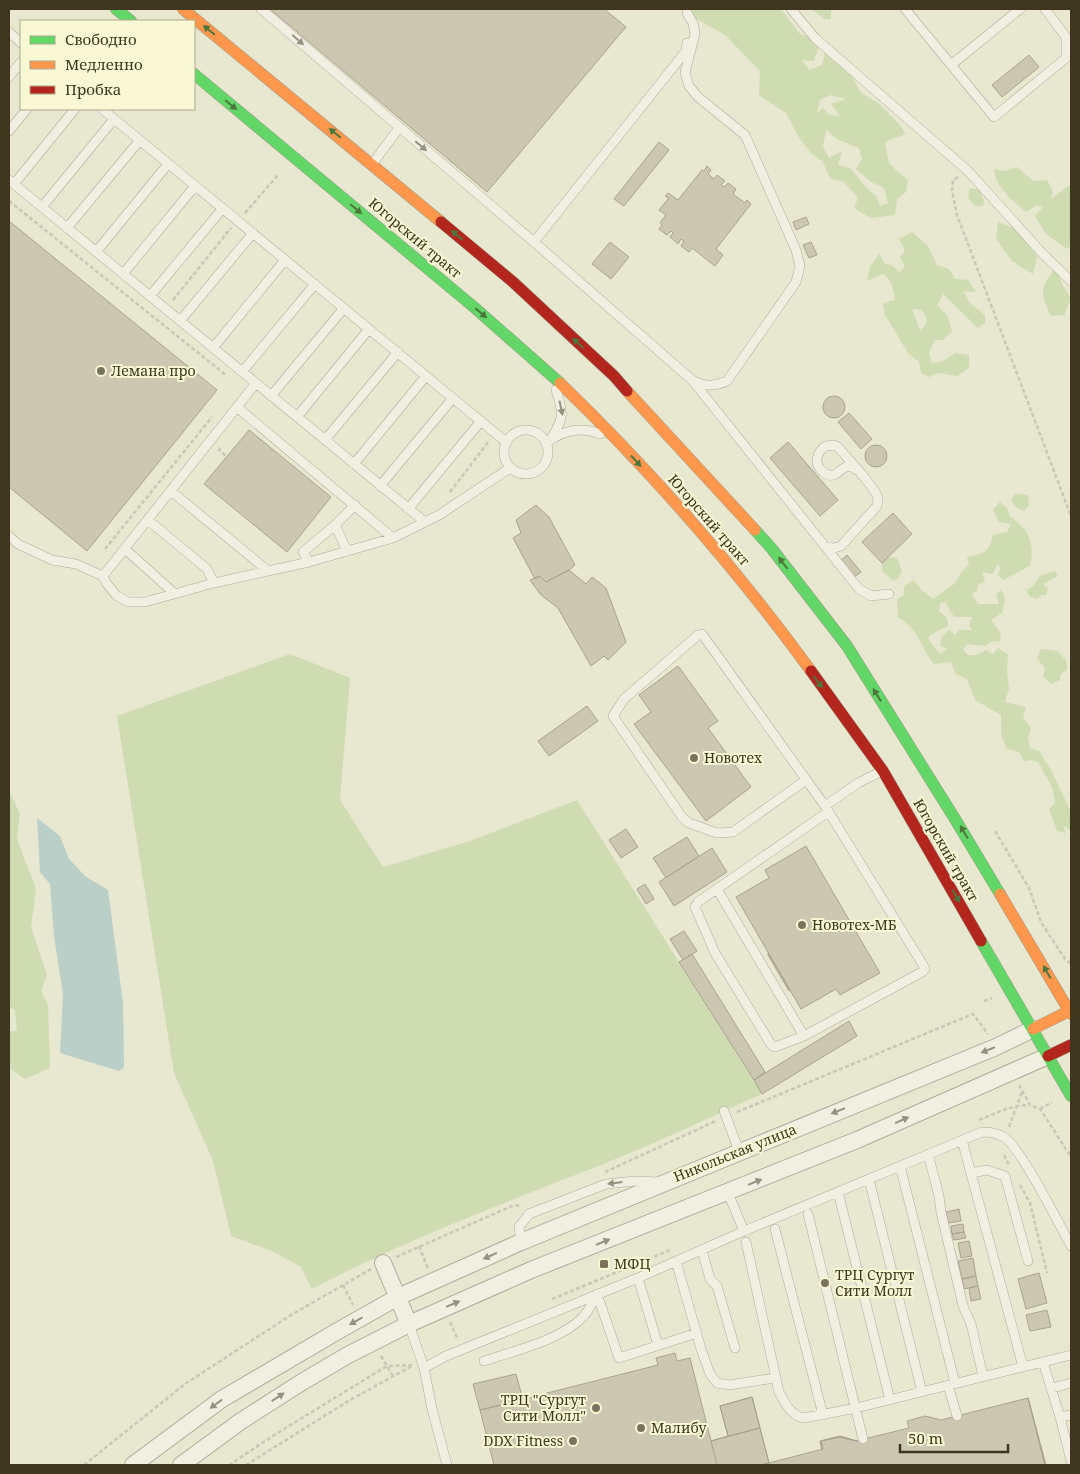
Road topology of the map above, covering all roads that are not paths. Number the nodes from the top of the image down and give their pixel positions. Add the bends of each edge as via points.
1 (116, 9) edge
2 (183, 9) edge
3 (261, 9) edge
4 (791, 9) edge
5 (905, 9) edge
6 (1020, 9) edge
7 (1045, 9) edge
8 (684, 11) edge
9 (130, 20) edge
10 (9, 32) edge
11 (20, 42) edge
12 (20, 63) edge
13 (951, 65) junction
14 (195, 75) edge
15 (9, 77) edge
16 (26, 110) edge
17 (74, 110) edge
18 (103, 110) edge
19 (114, 119) junction
20 (400, 128) junction
21 (9, 131) edge
22 (140, 140) junction
23 (168, 164) junction
24 (372, 164) junction
25 (11, 182) edge
26 (196, 186) junction
27 (42, 207) junction
28 (222, 208) junction
29 (67, 228) junction
30 (253, 233) junction
31 (534, 242) junction
32 (96, 252) junction
33 (285, 260) junction
34 (123, 274) junction
35 (1071, 281) edge
36 (315, 284) junction
37 (150, 296) junction
38 (344, 308) junction
39 (180, 321) junction
40 (369, 329) junction
41 (213, 348) junction
42 (398, 352) junction
43 (242, 372) junction
44 (550, 374) junction
45 (426, 376) junction
46 (692, 380) junction
47 (256, 383) junction
48 (271, 396) junction
49 (453, 398) junction
50 (238, 408) junction
51 (296, 417) junction
52 (481, 421) junction
53 (325, 440) junction
54 (548, 441) junction
55 (618, 441) junction
56 (506, 442) junction
57 (354, 464) junction
58 (510, 468) junction
59 (857, 470) junction
60 (380, 486) junction
61 (171, 491) junction
62 (355, 505) junction
63 (408, 509) junction
64 (148, 520) junction
65 (424, 522) junction
66 (336, 525) junction
67 (9, 536) edge
68 (393, 538) junction
69 (826, 547) junction
70 (125, 549) junction
71 (347, 551) junction
72 (310, 562) junction
73 (267, 570) junction
74 (103, 576) junction
75 (214, 583) junction
76 (174, 593) junction
77 (889, 594) dead end
78 (883, 771) junction
79 (806, 780) junction
80 (826, 809) junction
81 (717, 889) junction
82 (1071, 1012) edge
83 (1032, 1029) junction
84 (804, 1036) junction
85 (1071, 1046) edge
86 (1048, 1056) junction
87 (1071, 1096) edge
88 (724, 1111) dead end
89 (962, 1140) junction
90 (739, 1151) junction
91 (928, 1154) junction
92 (900, 1166) junction
93 (971, 1173) junction
94 (869, 1179) junction
95 (664, 1183) junction
96 (728, 1192) junction
97 (838, 1192) junction
98 (808, 1214) dead end
99 (774, 1229) dead end
100 (744, 1231) junction
101 (521, 1242) junction
102 (746, 1242) dead end
103 (1071, 1246) edge
104 (702, 1250) junction
105 (676, 1261) junction
106 (1028, 1261) dead end
107 (383, 1263) dead end
108 (638, 1278) junction
109 (597, 1294) junction
110 (398, 1297) junction
111 (409, 1324) junction
112 (697, 1333) junction
113 (658, 1345) junction
114 (735, 1348) dead end
115 (1071, 1355) edge
116 (484, 1361) dead end
117 (1043, 1362) junction
118 (1023, 1367) junction
119 (424, 1368) junction
120 (983, 1376) junction
121 (775, 1378) junction
122 (1071, 1383) edge
123 (952, 1384) junction
124 (1052, 1388) junction
125 (922, 1392) junction
126 (890, 1400) junction
127 (856, 1408) junction
128 (823, 1415) junction
129 (1071, 1415) edge
130 (957, 1416) dead end
131 (1060, 1417) junction
132 (863, 1439) dead end
133 (1070, 1455) edge
134 (134, 1465) edge
135 (181, 1465) edge
136 (447, 1465) edge

1 - 9 main road
24 -> 2 main road, Югорский тракт
3 -> 20 lane
4 - 35 lane via 815,38 968,171
5 - 13 lane
6 - 13 lane
7 - 13 lane via 1066,37 1066,58 994,116
8 - 31 lane via 690,27 686,51
8 - 46 lane via 693,23 695,34 685,73 689,86 745,135 796,250 800,266 796,282 726,380 714,386
10 - 11 lane
12 - 15 lane
14 -> 44 main road, Югорский тракт via 488,318
16 - 21 lane
17 - 25 lane
18 - 19 lane
19 - 22 lane
19 - 27 lane
20 - 24 lane
20 -> 31 lane
22 - 23 lane
22 - 29 lane
23 - 26 lane
23 - 32 lane
82 -> 24 main road, Югорский тракт via 847,646 772,549 614,376 513,282
25 - 27 lane
26 - 28 lane
26 - 34 lane
27 - 29 lane
28 - 30 lane
28 - 37 lane
29 - 32 lane
30 - 33 lane
30 - 39 lane
31 - 46 lane
32 - 34 lane
33 - 36 lane
33 - 41 lane
34 - 37 lane
36 - 38 lane
36 - 43 lane
37 - 39 lane
38 - 40 lane
38 - 48 lane
39 - 41 lane
40 - 42 lane
40 - 51 lane
41 - 43 lane
42 - 45 lane
42 - 53 lane
43 - 47 lane
44 -> 54 lane via 563,417
44 - 55 main road, Югорский тракт
45 - 49 lane
45 - 57 lane
46 - 69 lane
47 - 48 lane
47 - 50 lane
48 - 51 lane
49 - 52 lane
49 - 60 lane
50 - 61 lane
50 - 62 lane
51 - 53 lane
52 - 56 lane
52 - 63 lane
53 - 57 lane
54 - 55 lane via 576,429
54 - 56 lane via 529,430 522,430
54 - 58 lane via 546,462 536,472 522,474
55 -> 78 main road, Югорский тракт via 736,573
56 - 58 lane via 504,456
57 - 60 lane
58 - 65 lane
59 - 59 lane via 838,447 826,446 818,454 817,463 826,474 831,476 846,467
59 - 69 lane via 876,492 877,506 841,546
60 - 63 lane
61 - 64 lane
61 - 73 lane
62 - 66 lane
62 - 68 lane
63 - 65 lane
64 - 70 lane
64 - 75 lane via 208,569
65 - 68 lane
66 - 71 lane
66 - 72 lane via 304,552
67 - 74 lane via 18,544 52,560 76,564
68 - 71 lane
69 - 77 lane via 859,589 871,596
70 - 74 lane
70 - 76 lane
71 - 72 lane
72 - 73 lane
73 - 75 lane
74 - 76 lane via 116,595 128,602 145,602
75 - 76 lane
78 - 80 lane via 858,783
78 -> 83 main road, Югорский тракт
79 - 79 lane via 733,832 717,833 698,827 682,817 613,716 624,699 702,634
79 - 80 lane
80 - 81 lane
80 - 84 lane via 925,969
81 - 84 lane
81 - 84 lane via 695,907 715,953 772,1046 779,1047
82 - 83 main road, Никольская улица
83 - 86 main road, Югорский тракт
83 -> 90 street, Никольская улица via 996,1047
85 - 86 main road
86 - 87 main road, Югорский тракт
96 -> 86 street via 857,1140
88 - 90 lane
89 - 91 lane
89 - 93 lane
89 - 103 lane via 982,1132 1005,1137 1019,1153
90 - 95 street, Никольская улица
91 - 92 lane
91 - 120 lane via 963,1306 971,1324
92 - 94 lane
92 - 123 lane
93 - 106 lane via 987,1170 1005,1176
93 - 118 lane
94 - 97 lane
94 - 125 lane
95 - 101 street, Никольская улица
95 -> 101 lane via 606,1184 529,1214 519,1227
96 - 100 lane
111 -> 96 street via 531,1270
97 - 100 lane
97 - 126 lane
98 - 127 lane
99 - 128 lane
100 - 104 lane
101 -> 110 street, Никольская улица
102 - 121 lane
104 - 105 lane
104 - 114 lane via 710,1279 718,1286
105 - 108 lane
105 - 112 lane
107 - 110 street
108 - 109 lane
108 - 113 lane
109 - 113 lane via 619,1358
109 - 116 lane via 584,1316 566,1330 540,1343
109 - 119 lane
110 - 111 street
110 -> 134 street, Никольская улица via 222,1399
111 - 119 lane
135 -> 111 street via 302,1382
112 - 113 lane
112 - 121 lane via 710,1374 717,1383 729,1385
115 - 117 lane
117 - 118 lane
117 - 124 lane
118 - 120 lane
119 - 136 lane
120 - 123 lane
121 - 128 lane via 788,1409 804,1418
122 - 124 lane
123 - 125 lane
123 - 130 lane
124 - 131 lane
125 - 126 lane
126 - 127 lane
127 - 128 lane
127 - 132 lane
129 - 131 lane
131 - 133 lane

